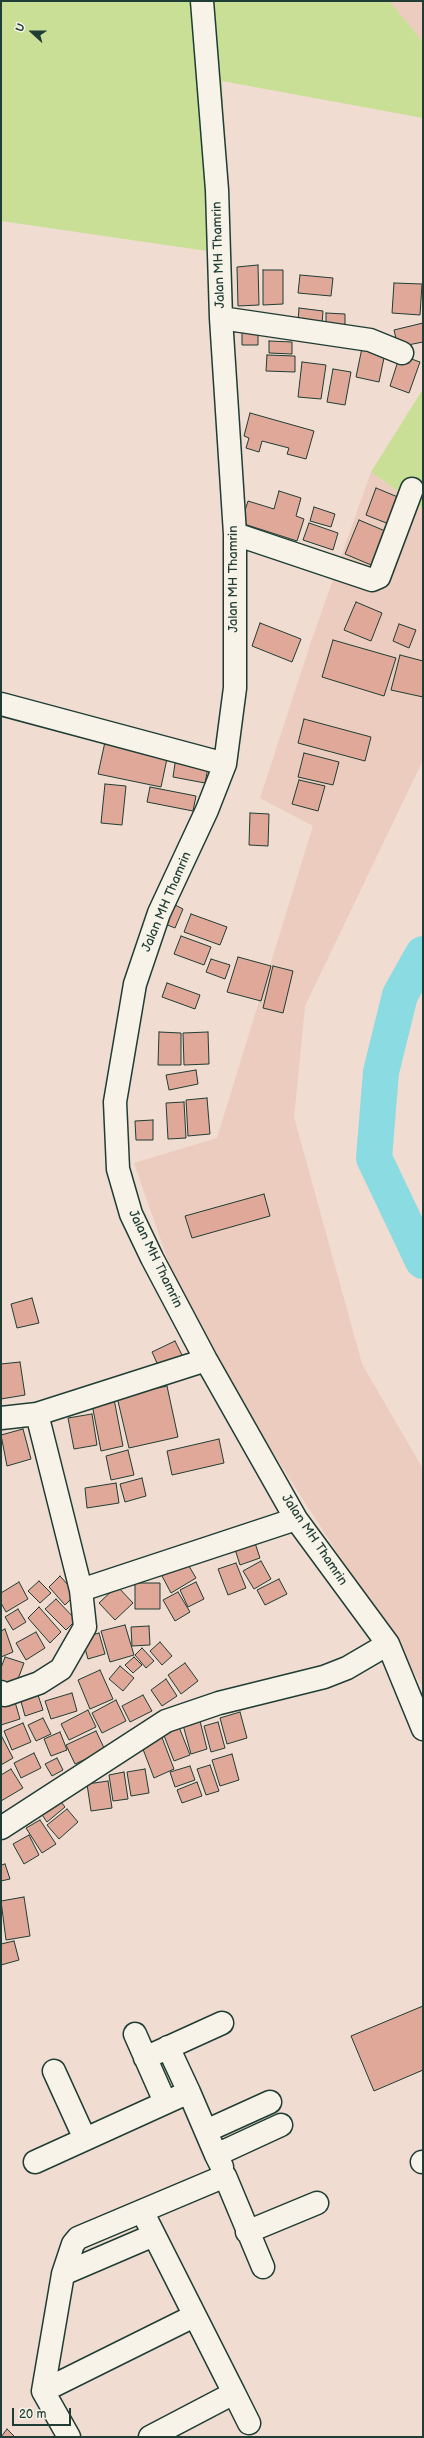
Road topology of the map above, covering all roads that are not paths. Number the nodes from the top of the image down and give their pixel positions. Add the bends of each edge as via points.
1 (202, 1) edge
2 (221, 318) junction
3 (402, 353) dead end
4 (412, 489) dead end
5 (235, 534) junction
6 (1, 704) edge
7 (225, 764) junction
8 (206, 1360) junction
9 (37, 1414) junction
10 (1, 1418) edge
11 (296, 1519) junction
12 (81, 1590) junction
13 (388, 1644) junction
14 (1, 1692) edge
15 (423, 1729) edge
16 (1, 1828) edge
17 (222, 2023) dead end
18 (135, 2034) dead end
19 (168, 2048) junction
20 (145, 2058) junction
21 (54, 2070) dead end
22 (188, 2092) junction
23 (165, 2102) junction
24 (270, 2102) dead end
25 (280, 2125) dead end
26 (206, 2131) junction
27 (85, 2139) junction
28 (216, 2155) junction
29 (35, 2162) dead end
30 (225, 2176) junction
31 (317, 2203) dead end
32 (142, 2211) junction
33 (247, 2232) junction
34 (154, 2235) junction
35 (263, 2267) dead end
36 (63, 2274) junction
37 (194, 2316) junction
38 (43, 2391) junction
39 (234, 2393) junction
40 (249, 2423) dead end
41 (69, 2437) edge
42 (150, 2437) edge

1 - 2 street, Jalan MH Thamrin via 217,190
2 - 3 street via 370,340
2 - 5 street, Jalan MH Thamrin
4 - 5 street via 378,577 372,580
5 - 7 street, Jalan MH Thamrin via 235,688
6 - 7 street
7 - 8 street, Jalan MH Thamrin via 207,810 159,913 135,984 115,1102 118,1169 131,1214
8 - 9 street
8 - 11 street, Jalan MH Thamrin
9 - 10 street
9 - 12 street
11 - 12 street
11 - 13 street, Jalan MH Thamrin
12 - 14 street via 86,1627 61,1669 39,1683 5,1695
13 - 15 street, Jalan MH Thamrin
13 - 16 street via 347,1668 324,1677 219,1703 166,1721
17 - 19 street
18 - 20 street
19 - 20 street
19 - 22 street
20 - 23 street
21 - 27 street
22 - 23 street
22 - 26 street
23 - 27 street
24 - 26 street
25 - 28 street
26 - 28 street
27 - 29 street
28 - 30 street
30 - 32 street
30 - 33 street
31 - 33 street
32 - 34 street
32 - 36 street via 78,2238 73,2244
33 - 35 street
34 - 36 street
34 - 37 street
36 - 38 street
37 - 38 street
37 - 39 street
38 - 41 street
39 - 40 street
39 - 42 street

